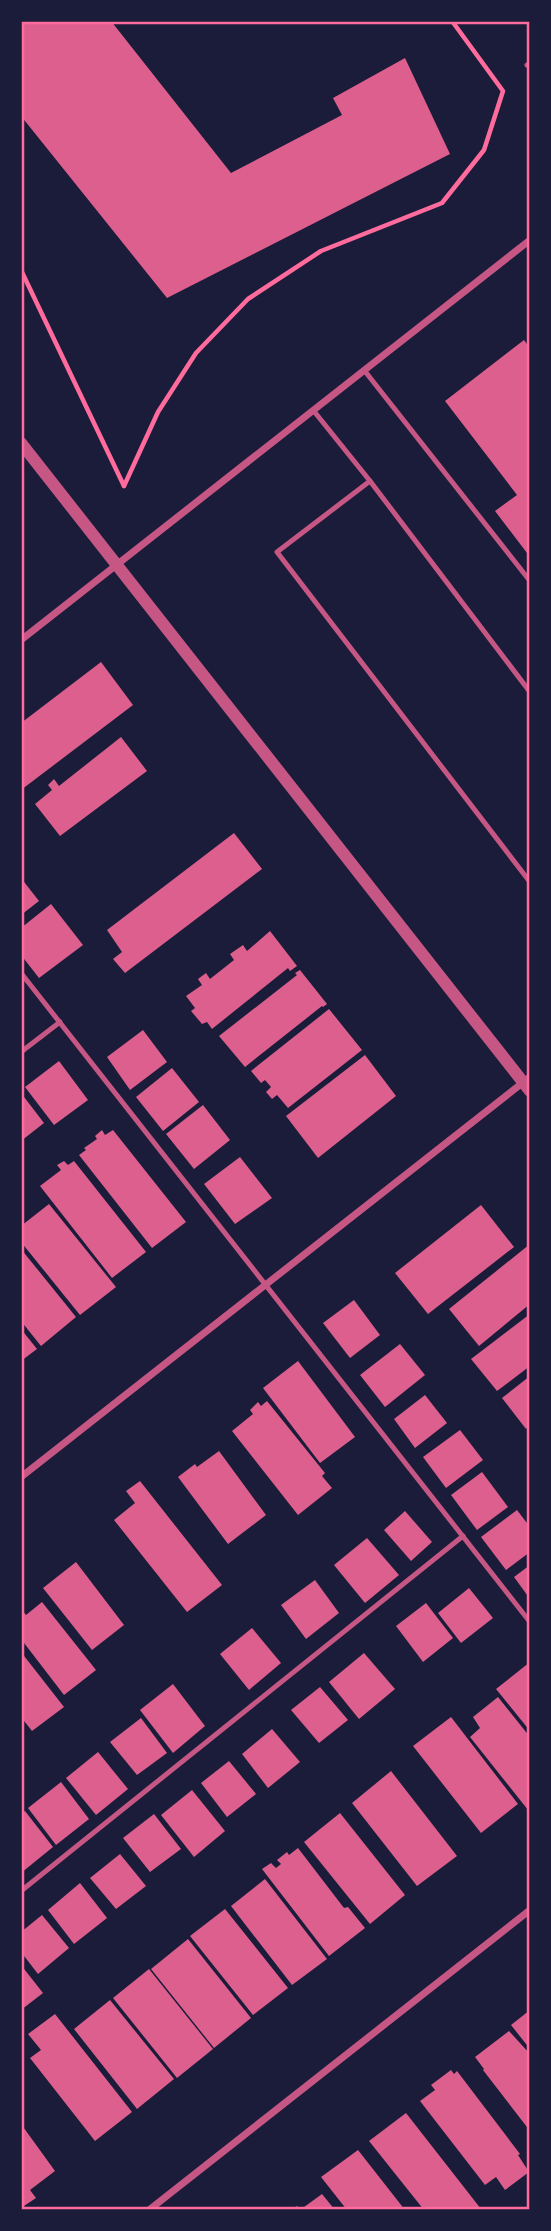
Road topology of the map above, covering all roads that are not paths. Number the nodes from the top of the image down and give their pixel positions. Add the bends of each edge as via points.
1 (530, 240) edge
2 (364, 370) junction
3 (313, 410) junction
4 (21, 443) edge
5 (370, 481) junction
6 (117, 564) junction
7 (530, 580) edge
8 (21, 640) edge
9 (530, 692) edge
10 (530, 882) edge
11 (21, 973) edge
12 (60, 1022) junction
13 (21, 1052) edge
14 (528, 1084) edge
15 (266, 1285) junction
16 (21, 1477) edge
17 (463, 1536) junction
18 (530, 1622) edge
19 (21, 1891) edge
20 (530, 1909) edge
21 (149, 2210) edge

1 - 2 street
2 - 3 street
2 - 7 lane
3 - 5 lane
3 - 6 street
4 - 6 street
5 - 9 lane
5 - 10 lane via 277,552
6 - 8 street
6 - 14 street
11 - 12 lane
12 - 13 lane
12 - 15 lane
14 - 15 street
15 - 16 street
15 - 17 lane
17 - 18 lane
17 - 19 lane
20 - 21 street

